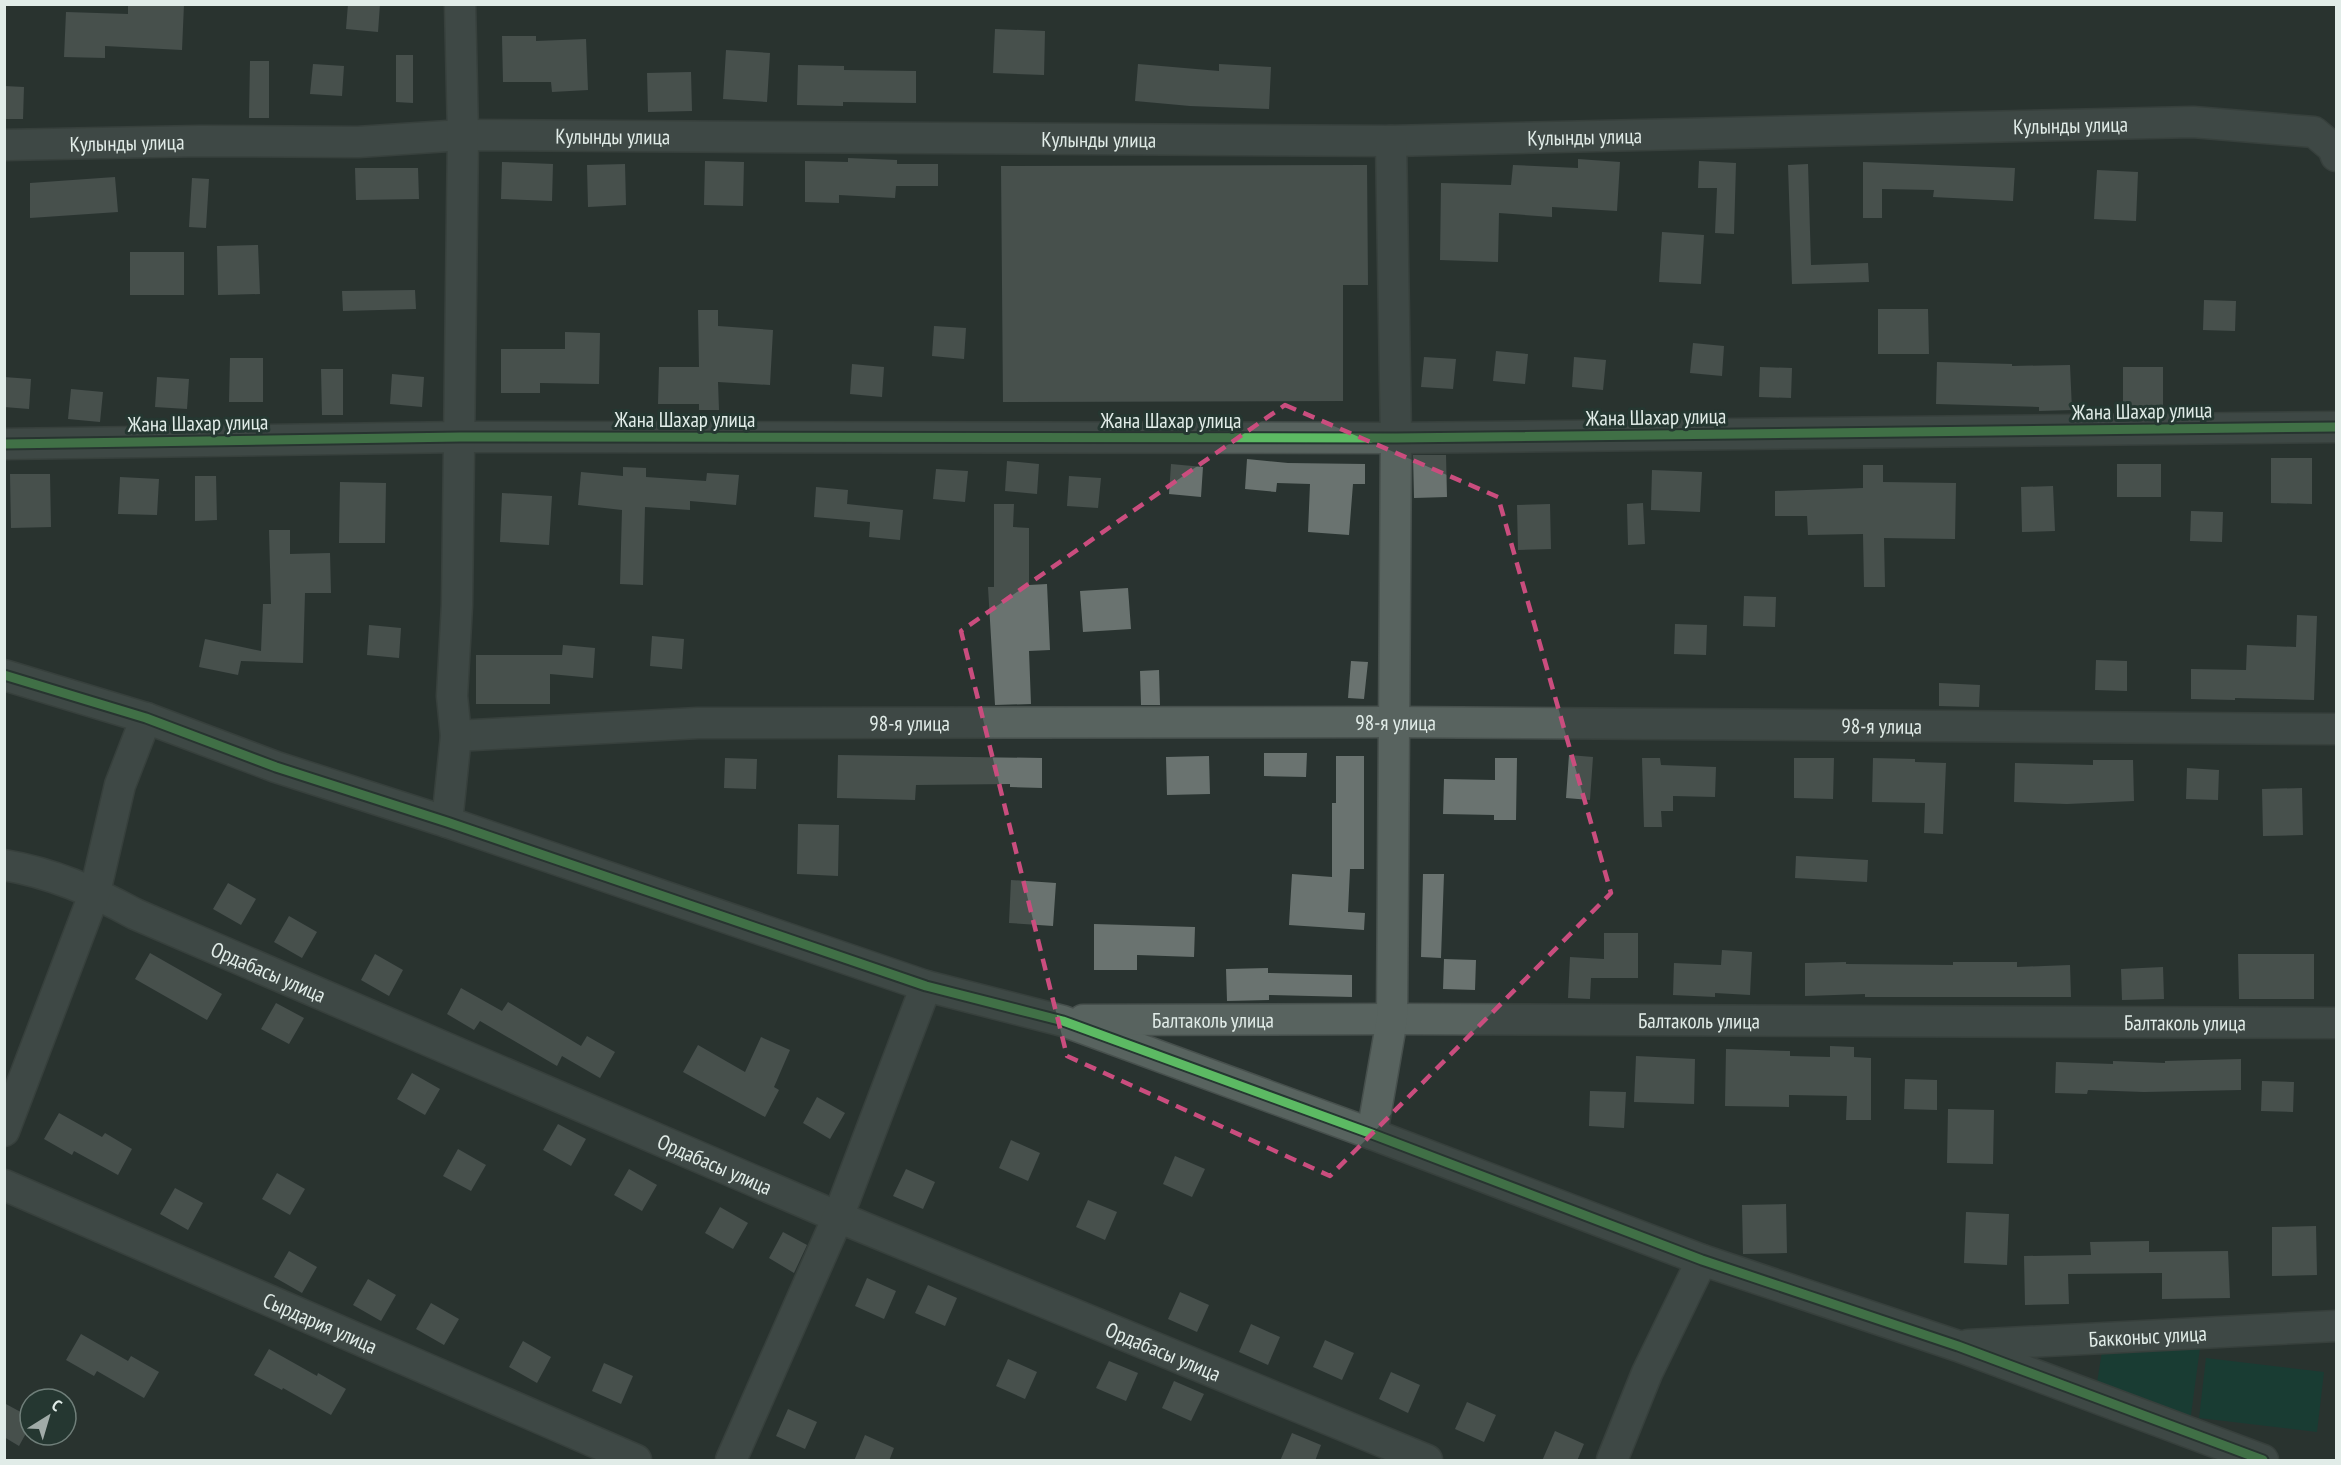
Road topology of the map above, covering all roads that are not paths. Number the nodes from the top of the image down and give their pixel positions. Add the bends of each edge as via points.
1 (460, 4) edge
2 (464, 135) junction
3 (1391, 141) junction
4 (4, 145) edge
5 (2337, 156) edge
6 (2337, 427) edge
7 (460, 437) junction
8 (1396, 438) junction
9 (4, 444) edge
10 (4, 675) edge
11 (146, 718) junction
12 (1394, 722) junction
13 (2337, 729) edge
14 (456, 736) junction
15 (447, 822) junction
16 (4, 865) edge
17 (95, 892) junction
18 (926, 986) junction
19 (1392, 1019) junction
20 (1063, 1020) junction
21 (2337, 1023) edge
22 (4, 1131) edge
23 (1372, 1134) junction
24 (4, 1185) edge
25 (838, 1217) junction
26 (1702, 1260) junction
27 (2337, 1326) edge
28 (1958, 1346) junction
29 (636, 1461) edge
30 (731, 1461) edge
31 (1427, 1461) edge
32 (1612, 1461) edge
33 (2263, 1461) edge

1 - 2 street
2 - 3 street, Кулынды улица
2 - 4 street, Кулынды улица via 358,142
2 - 7 street
3 - 5 street, Кулынды улица via 2193,122 2314,132
3 - 8 street
6 - 8 street, Жана Шахар улица
7 - 8 street, Жана Шахар улица
7 - 9 street, Жана Шахар улица
7 - 14 street via 452,696
8 - 12 street
10 - 11 street
11 - 15 street via 276,767
11 - 17 street via 120,785
12 - 13 street, 98-я улица
12 - 14 street, 98-я улица via 698,723
12 - 19 street
14 - 15 street
15 - 18 street
16 - 17 street, Ордабасы улица via 36,870
17 - 22 street
17 - 25 street, Ордабасы улица via 146,918
18 - 20 street
18 - 25 street
19 - 20 street, Балтаколь улица
19 - 21 street, Балтаколь улица
19 - 23 street
20 - 23 street
23 - 26 street
24 - 29 street, Сырдария улица
25 - 30 street
25 - 31 street, Ордабасы улица
26 - 28 street
26 - 32 street via 1647,1373
27 - 28 street, Бакконыс улица
28 - 33 street

